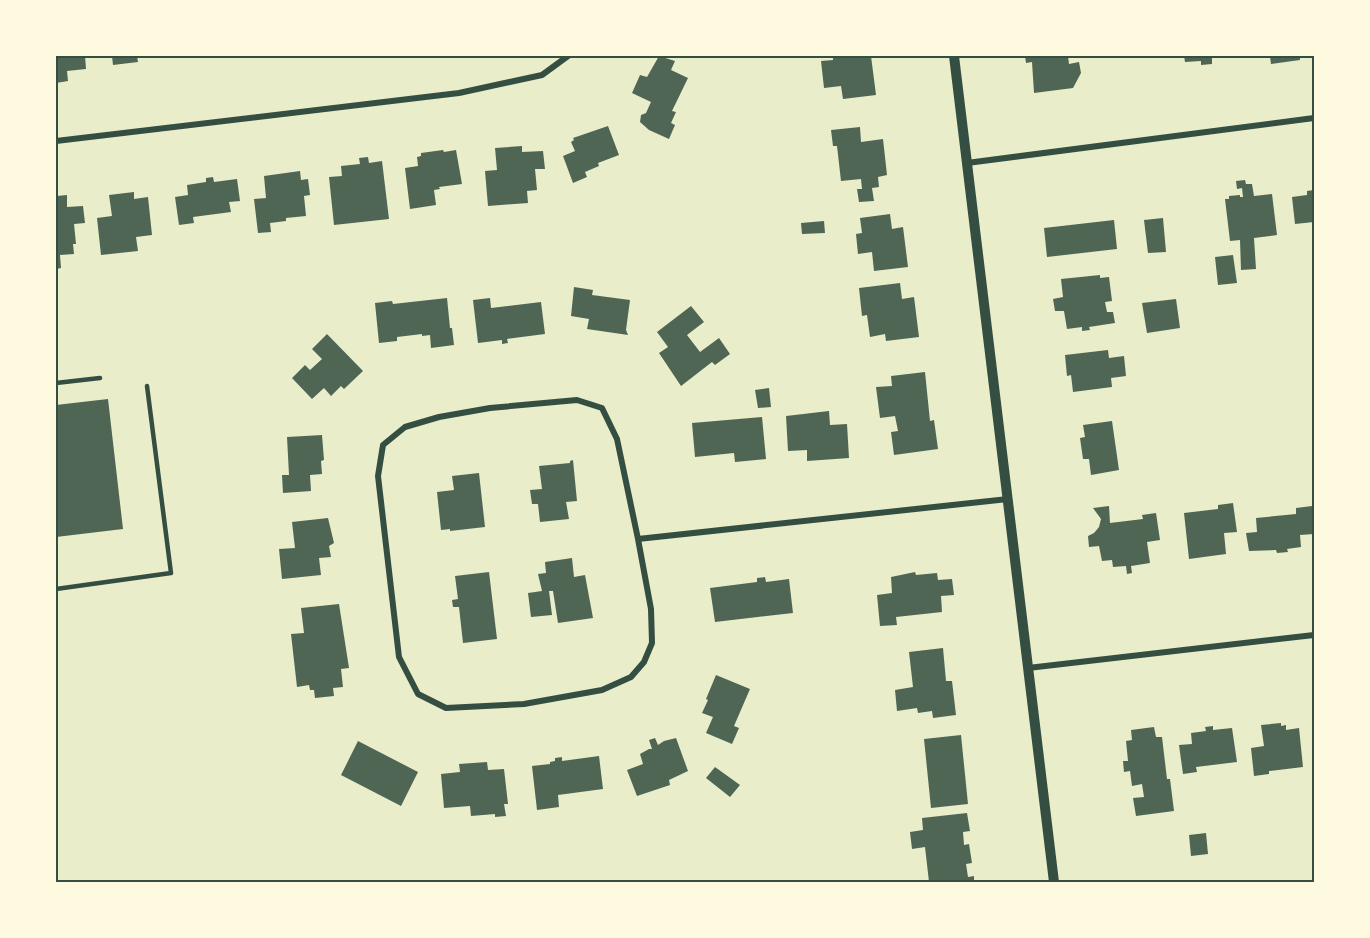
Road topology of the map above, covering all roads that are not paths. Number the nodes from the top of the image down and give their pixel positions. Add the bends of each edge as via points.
1 (568, 56) edge
2 (954, 56) edge
3 (1314, 118) edge
4 (56, 141) edge
5 (967, 163) junction
6 (100, 378) dead end
7 (56, 383) edge
8 (147, 386) dead end
9 (1008, 499) junction
10 (638, 539) junction
11 (56, 589) edge
12 (1314, 635) edge
13 (1028, 668) junction
14 (1054, 882) edge

1 - 4 street via 542,75 459,93
2 - 5 street
3 - 5 street
5 - 9 street
6 - 7 lane
8 - 11 lane via 171,573
9 - 10 street
9 - 13 street
10 - 10 street via 651,609 652,643 644,662 631,677 602,690 524,704 446,708 418,694 399,657 378,476 383,445 405,427 490,408 577,400 602,408 617,439
12 - 13 street
13 - 14 street

